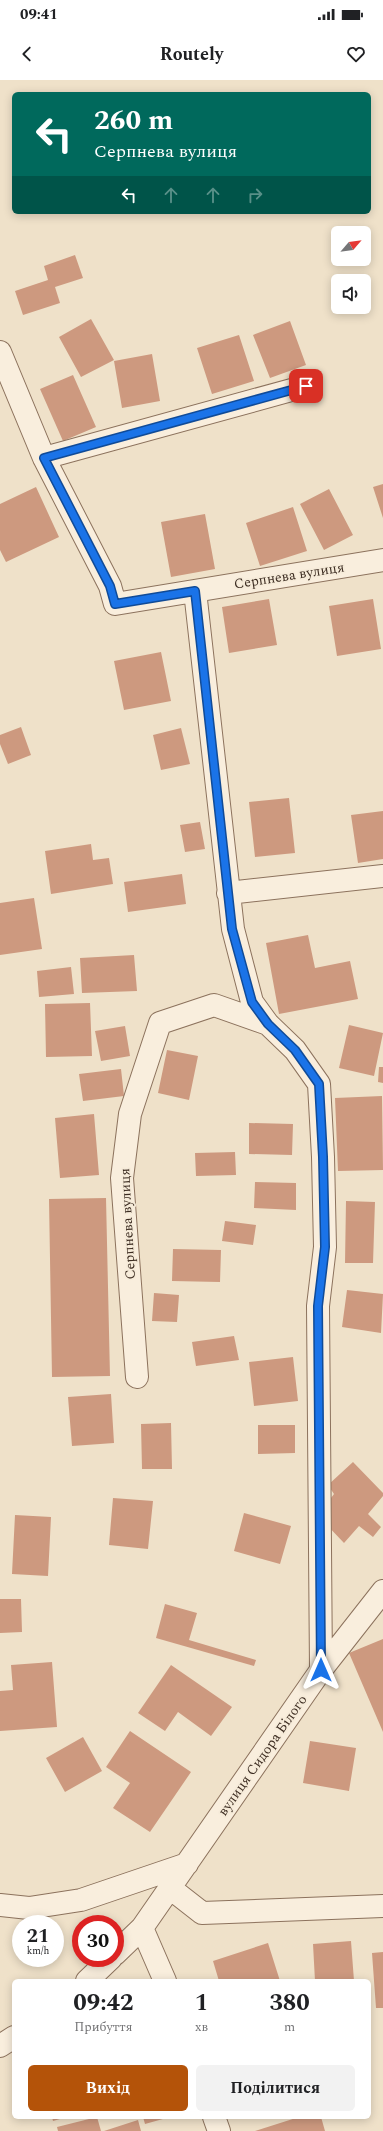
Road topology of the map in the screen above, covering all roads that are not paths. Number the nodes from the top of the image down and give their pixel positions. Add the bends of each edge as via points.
1 (0, 352) edge
2 (306, 386) dead end
3 (44, 458) junction
4 (383, 560) edge
5 (195, 591) junction
6 (383, 876) edge
7 (228, 893) junction
8 (268, 1024) junction
9 (138, 1376) dead end
10 (383, 1591) edge
11 (321, 1670) junction
12 (187, 1864) junction
13 (170, 1888) junction
14 (0, 1905) edge
15 (383, 1906) edge
16 (142, 1928) junction
17 (124, 1945) edge
18 (102, 1967) edge
19 (89, 1979) edge
20 (164, 1979) edge
21 (12, 2038) edge
22 (0, 2046) edge
23 (215, 2119) edge
24 (219, 2131) edge

1 - 3 street, Серпнева вулиця
2 - 3 street
3 - 5 street, Серпнева вулиця via 110,586 115,604
4 - 5 street, Серпнева вулиця
5 - 7 street, Серпнева вулиця
6 - 7 street
7 - 8 street, Серпнева вулиця via 232,929 252,1002
8 - 9 street, Серпнева вулиця via 214,1005 160,1023 130,1114 122,1178
8 - 11 street, Серпнева вулиця via 295,1050 319,1084 325,1247 318,1306
10 - 11 street, вулиця Сидора Білого
11 - 12 street, вулиця Сидора Білого
12 - 13 street, вулиця Сидора Білого
12 - 14 street via 81,1900 29,1908
13 - 15 street via 202,1913
13 - 16 street, вулиця Сидора Білого
16 - 17 street, вулиця Сидора Білого
16 - 20 street
18 - 19 street
21 - 22 street
23 - 24 street

